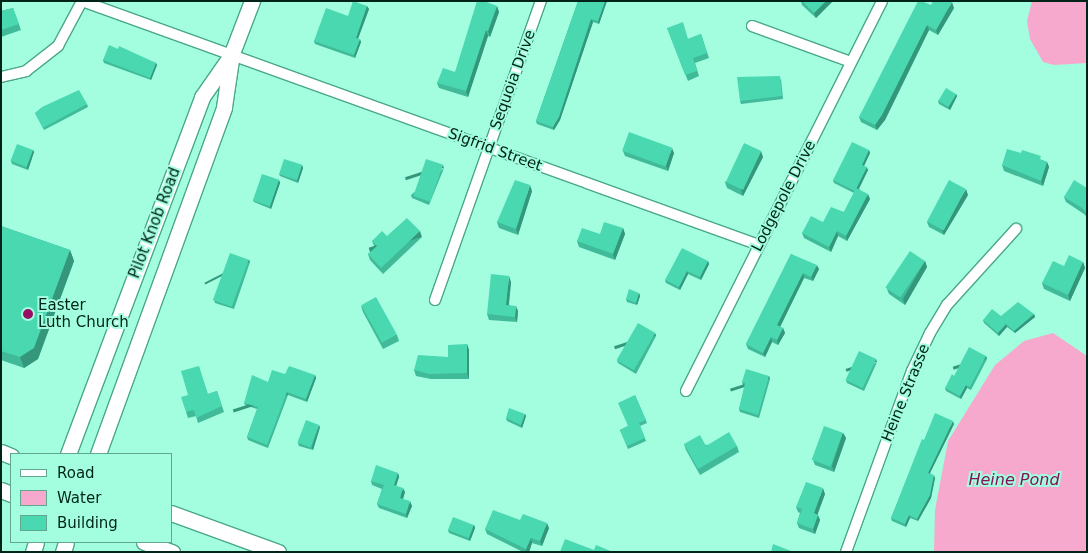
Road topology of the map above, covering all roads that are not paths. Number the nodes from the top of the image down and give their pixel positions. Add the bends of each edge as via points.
1 (82, 1) edge
2 (252, 1) edge
3 (541, 1) edge
4 (882, 1) edge
5 (752, 26) dead end
6 (232, 54) junction
7 (851, 62) junction
8 (1, 77) edge
9 (489, 148) junction
10 (1016, 230) dead end
11 (759, 245) junction
12 (435, 300) dead end
13 (686, 390) dead end
14 (68, 453) edge
15 (98, 453) edge
16 (172, 513) edge
17 (147, 543) edge
18 (172, 552) edge
19 (278, 552) edge
20 (846, 552) edge

1 - 6 street, Sigfrid Street
1 - 8 street via 58,46 26,71
2 - 6 main road, Pilot Knob Road
3 - 9 street, Sequoia Drive
4 - 7 street, Lodgepole Drive
5 - 7 street
6 - 9 street, Sigfrid Street
6 - 14 main road, Pilot Knob Road via 202,97
6 - 15 main road, Pilot Knob Road via 224,107
7 - 11 street, Lodgepole Drive
9 - 11 street, Sigfrid Street
9 - 12 street, Sequoia Drive
10 - 20 street, Heine Strasse via 947,305 930,333 912,371
11 - 13 street, Lodgepole Drive
16 - 19 main road
17 - 18 main road

